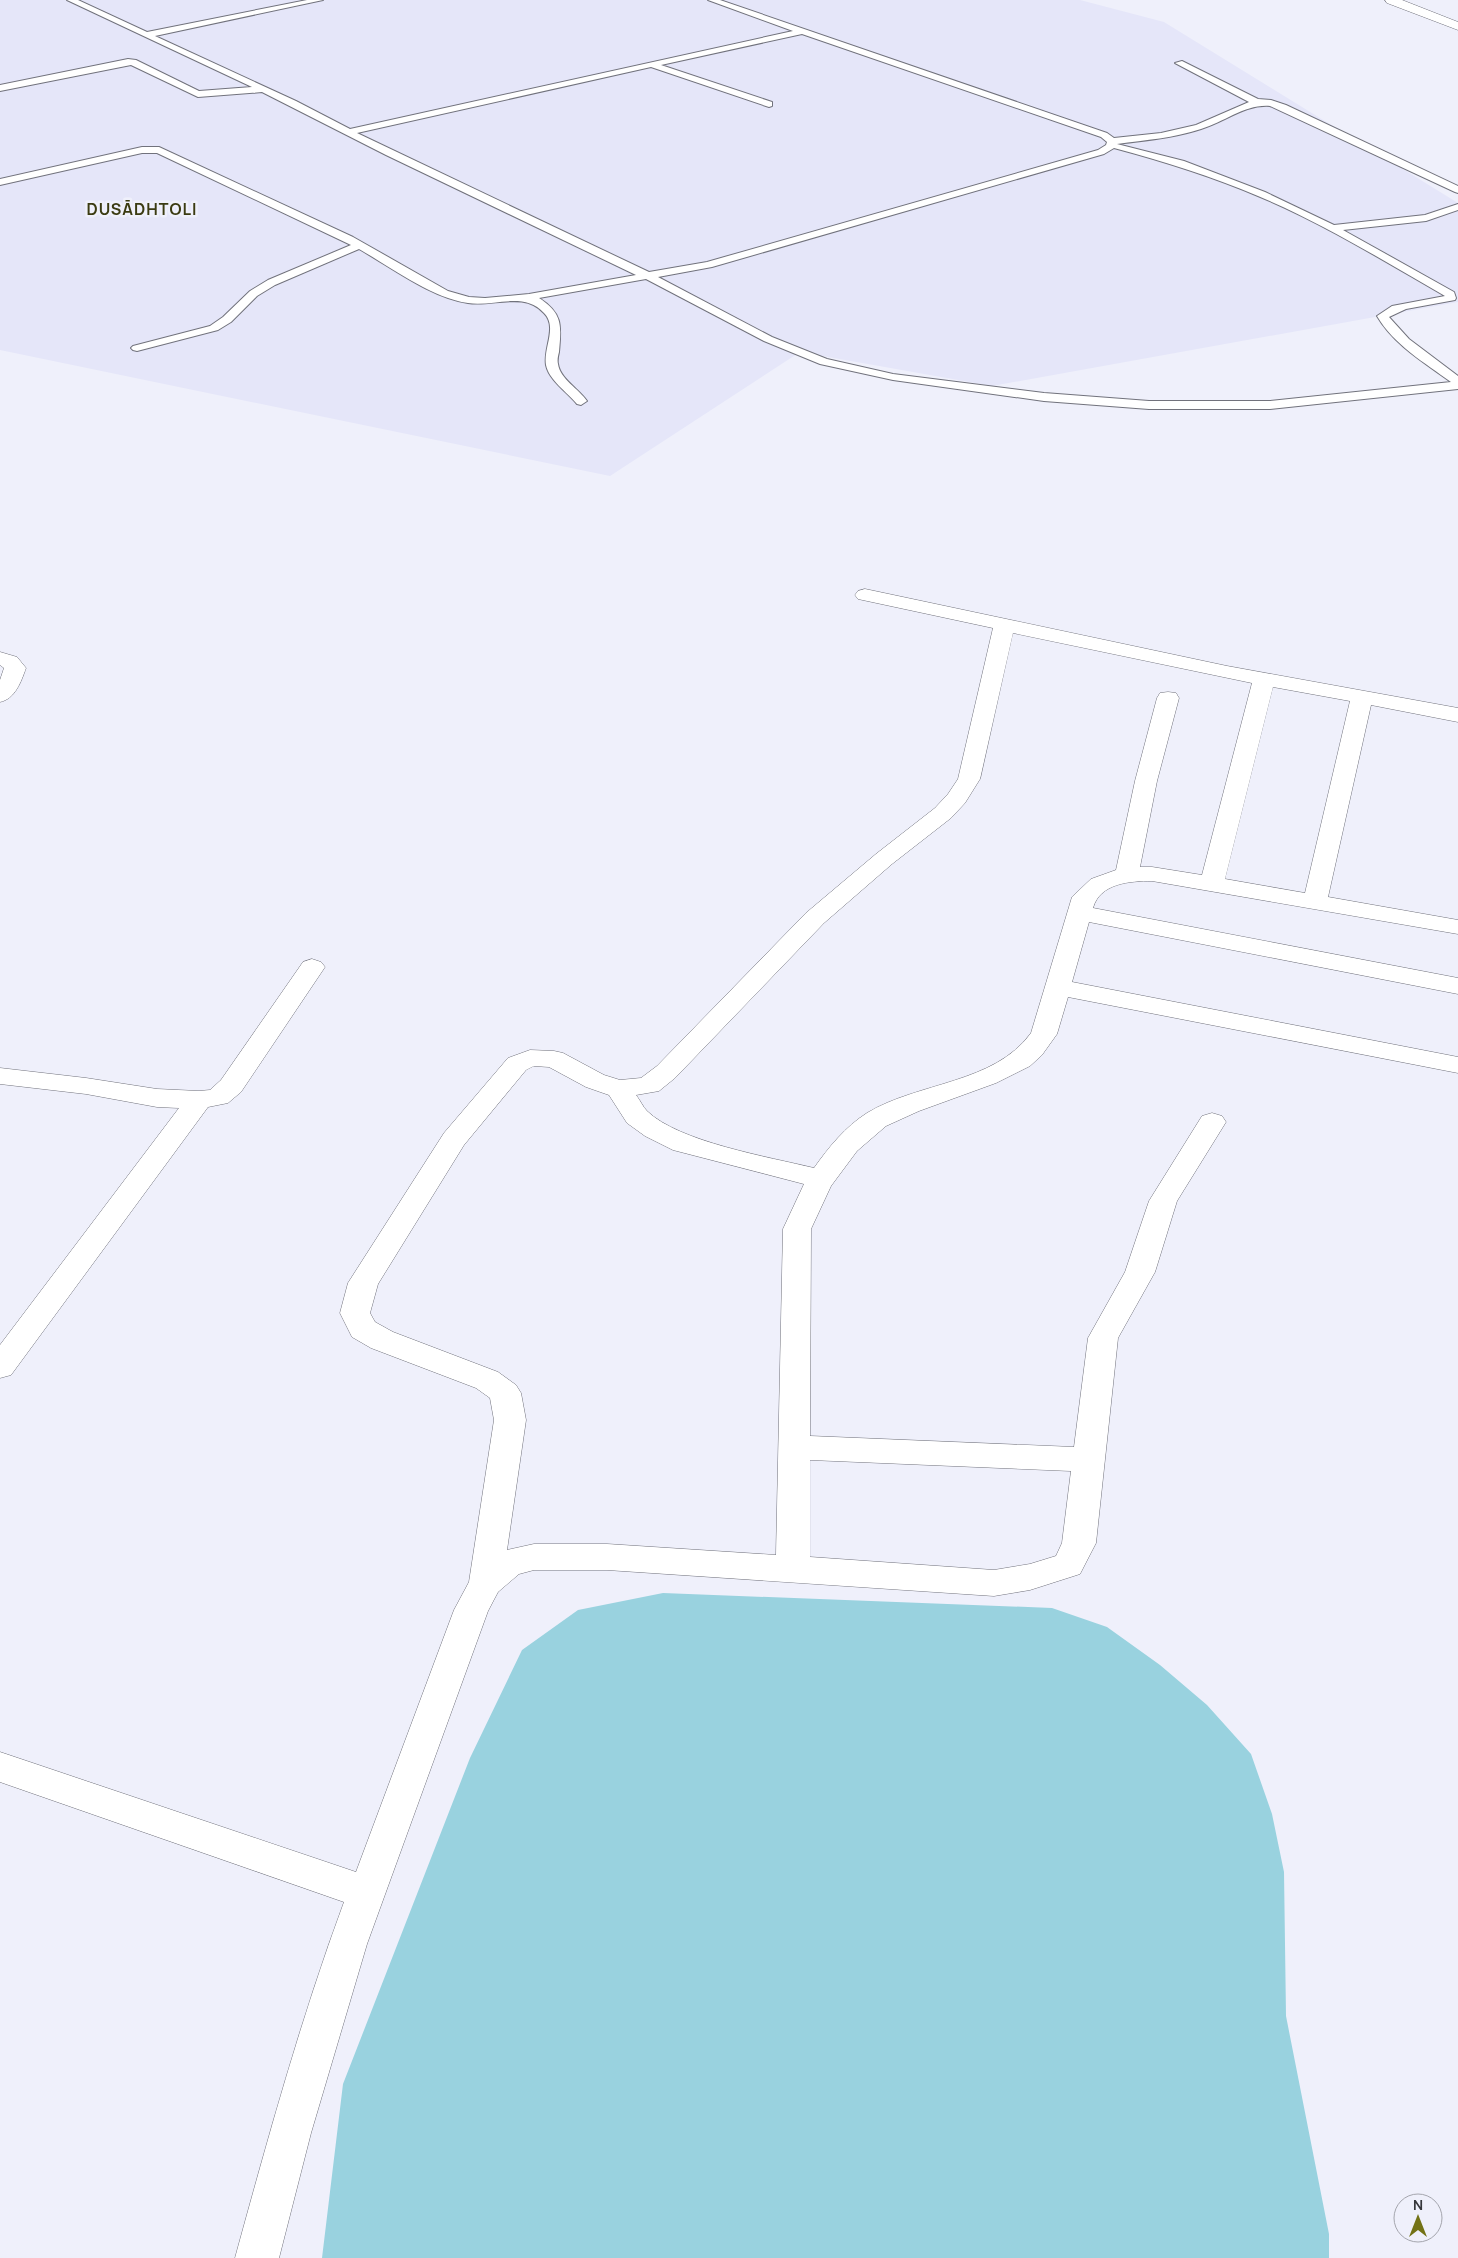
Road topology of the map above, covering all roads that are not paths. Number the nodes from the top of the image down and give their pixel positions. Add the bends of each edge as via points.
1 (71, 0) edge
2 (319, 0) edge
3 (712, 0) edge
4 (1391, 0) edge
5 (1455, 23) edge
6 (803, 31) junction
7 (146, 35) junction
8 (1179, 63) dead end
9 (652, 65) junction
10 (0, 88) edge
11 (264, 89) junction
12 (1256, 102) junction
13 (769, 104) dead end
14 (349, 132) junction
15 (1112, 143) junction
16 (166, 155) junction
17 (111, 168) dead end
18 (7, 169) dead end
19 (20, 177) junction
20 (0, 182) edge
21 (1458, 190) edge
22 (1458, 207) edge
23 (1333, 228) junction
24 (359, 245) junction
25 (650, 277) junction
26 (529, 297) junction
27 (138, 348) dead end
28 (1458, 383) edge
29 (581, 401) dead end
30 (865, 595) dead end
31 (1004, 625) junction
32 (0, 658) edge
33 (1264, 679) junction
34 (0, 696) edge
35 (1168, 698) dead end
36 (1362, 698) junction
37 (1458, 715) edge
38 (1127, 874) junction
39 (1212, 884) junction
40 (1315, 902) junction
41 (1079, 913) junction
42 (1458, 927) edge
43 (312, 966) dead end
44 (1458, 986) edge
45 (1057, 987) junction
46 (1458, 1065) edge
47 (0, 1076) edge
48 (619, 1088) junction
49 (199, 1100) junction
50 (1212, 1122) dead end
51 (821, 1179) junction
52 (0, 1367) edge
53 (794, 1447) junction
54 (1088, 1460) junction
55 (793, 1569) junction
56 (486, 1583) junction
57 (0, 1767) edge
58 (367, 1892) junction
59 (257, 2258) edge

1 - 7 lane
2 - 7 lane
3 - 6 lane
4 - 5 street
6 - 9 lane
6 - 15 lane via 1104,135
7 - 11 lane
8 - 12 lane
9 - 13 lane
9 - 14 lane
10 - 11 lane via 133,62 198,94
11 - 14 lane
12 - 15 lane via 1199,127
12 - 21 lane via 1283,107
14 - 25 lane
15 - 23 lane via 1201,170 1262,194
15 - 25 lane via 1102,152 755,252
16 - 17 lane
16 - 19 lane via 159,150 147,149
16 - 24 lane
18 - 19 lane
19 - 20 lane
22 - 23 lane via 1426,218
23 - 28 lane via 1451,295 1448,299 1400,307 1383,316 1404,340
24 - 26 lane via 454,297 485,301
24 - 27 lane via 266,285 224,324
25 - 26 lane
25 - 28 lane via 768,339 824,362 893,377 1044,398 1149,405 1270,405
26 - 29 lane via 555,318 557,326 552,365
30 - 31 street
31 - 33 street
31 - 48 street via 969,779 957,798 816,918 666,1072 649,1085
32 - 34 street via 10,661 15,668
33 - 36 street
33 - 39 street
35 - 38 street via 1146,781
36 - 37 street
36 - 40 street
38 - 39 street via 1152,874
38 - 41 street via 1108,878 1095,886 1084,897
39 - 40 street
40 - 42 street
41 - 44 street
41 - 45 street
43 - 49 street via 231,1086 218,1097
45 - 46 street
45 - 51 street via 1044,1034 1032,1050 1006,1068 892,1111 870,1124
47 - 49 street via 157,1098
48 - 51 street via 637,1117 683,1144
48 - 56 street via 595,1081 554,1060 530,1058 517,1064 454,1139 363,1283 355,1313 363,1329 382,1340 487,1380 505,1393 510,1420
49 - 52 street
50 - 54 street via 1163,1201 1140,1272 1103,1338
51 - 53 street via 804,1205 796,1229
53 - 54 street
53 - 55 street
54 - 55 street via 1079,1544 1068,1565 1030,1577 994,1583
55 - 56 street via 608,1557 534,1557 508,1563
56 - 58 street via 472,1610
57 - 58 street
58 - 59 street via 290,2133

